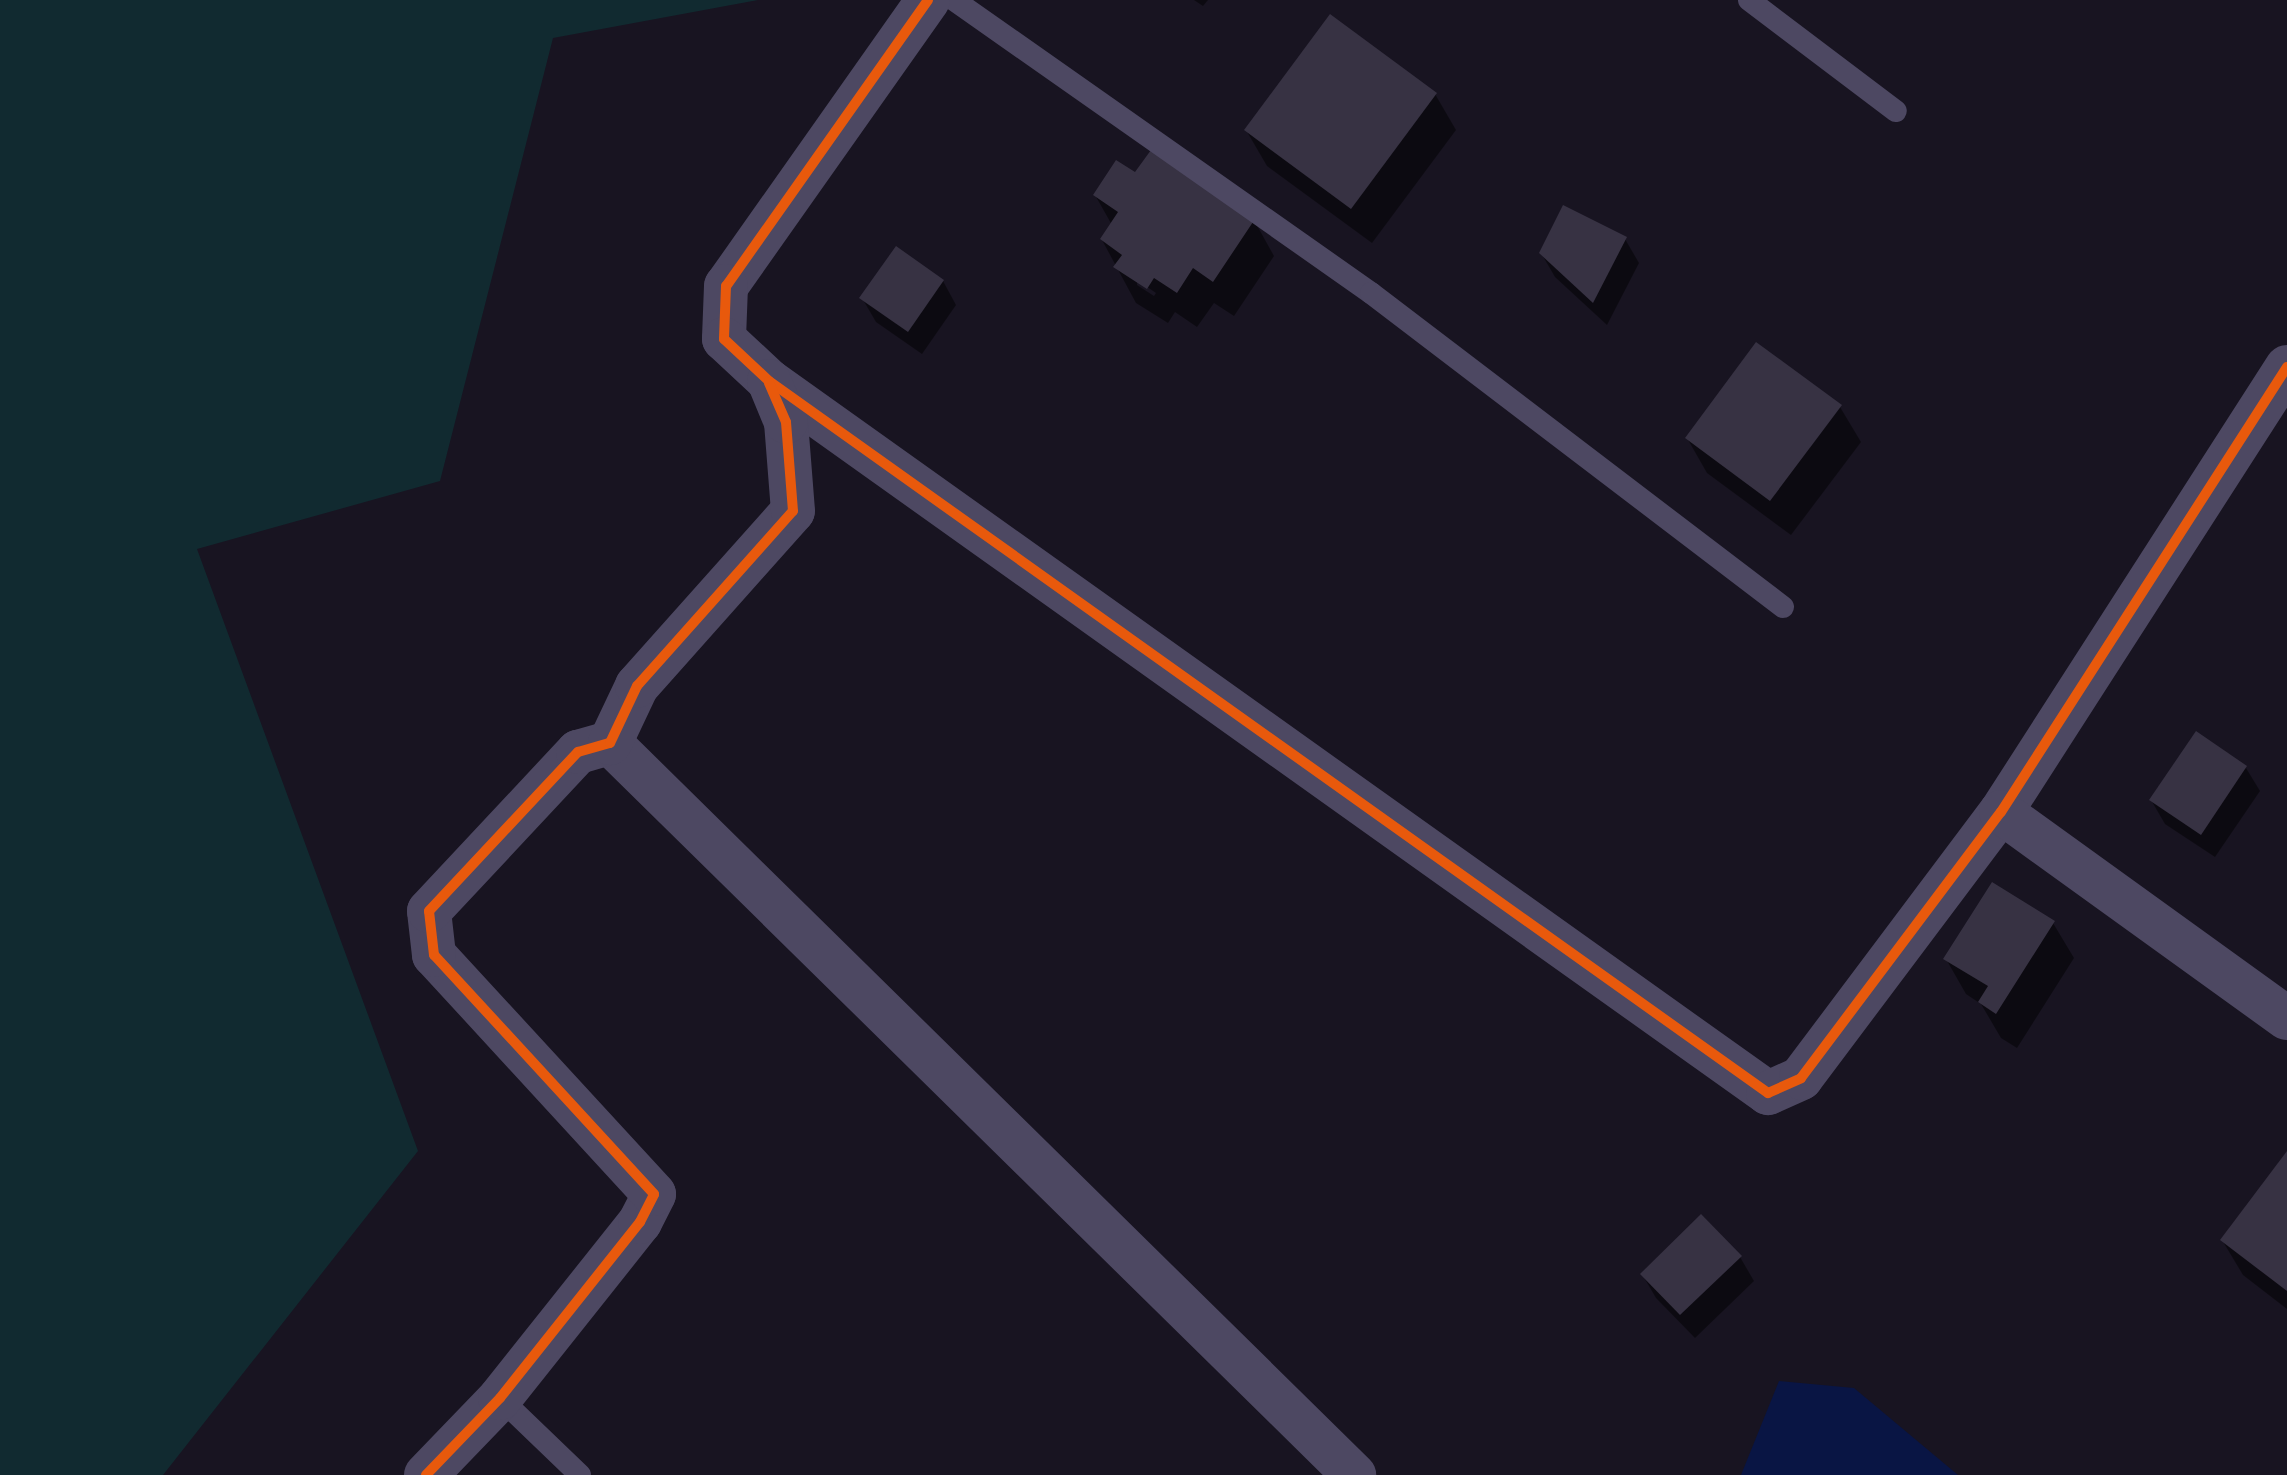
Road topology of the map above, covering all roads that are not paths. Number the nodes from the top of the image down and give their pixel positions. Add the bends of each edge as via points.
1 (928, 0) edge
2 (954, 0) edge
3 (1749, 0) edge
4 (1896, 111) dead end
5 (2287, 367) edge
6 (769, 381) junction
7 (1783, 607) dead end
8 (610, 743) junction
9 (2001, 812) junction
10 (2287, 1018) edge
11 (500, 1398) junction
12 (426, 1475) edge
13 (580, 1475) edge
14 (1354, 1475) edge

1 - 6 street via 726,286 724,339
2 - 7 lane via 1371,293
3 - 4 lane
5 - 9 street
6 - 8 street via 786,422 793,511 637,686
6 - 9 street via 1768,1093 1801,1078
8 - 11 street via 578,752 429,911 434,955 654,1194 640,1222
8 - 14 street
9 - 10 street
11 - 12 street
11 - 13 lane

